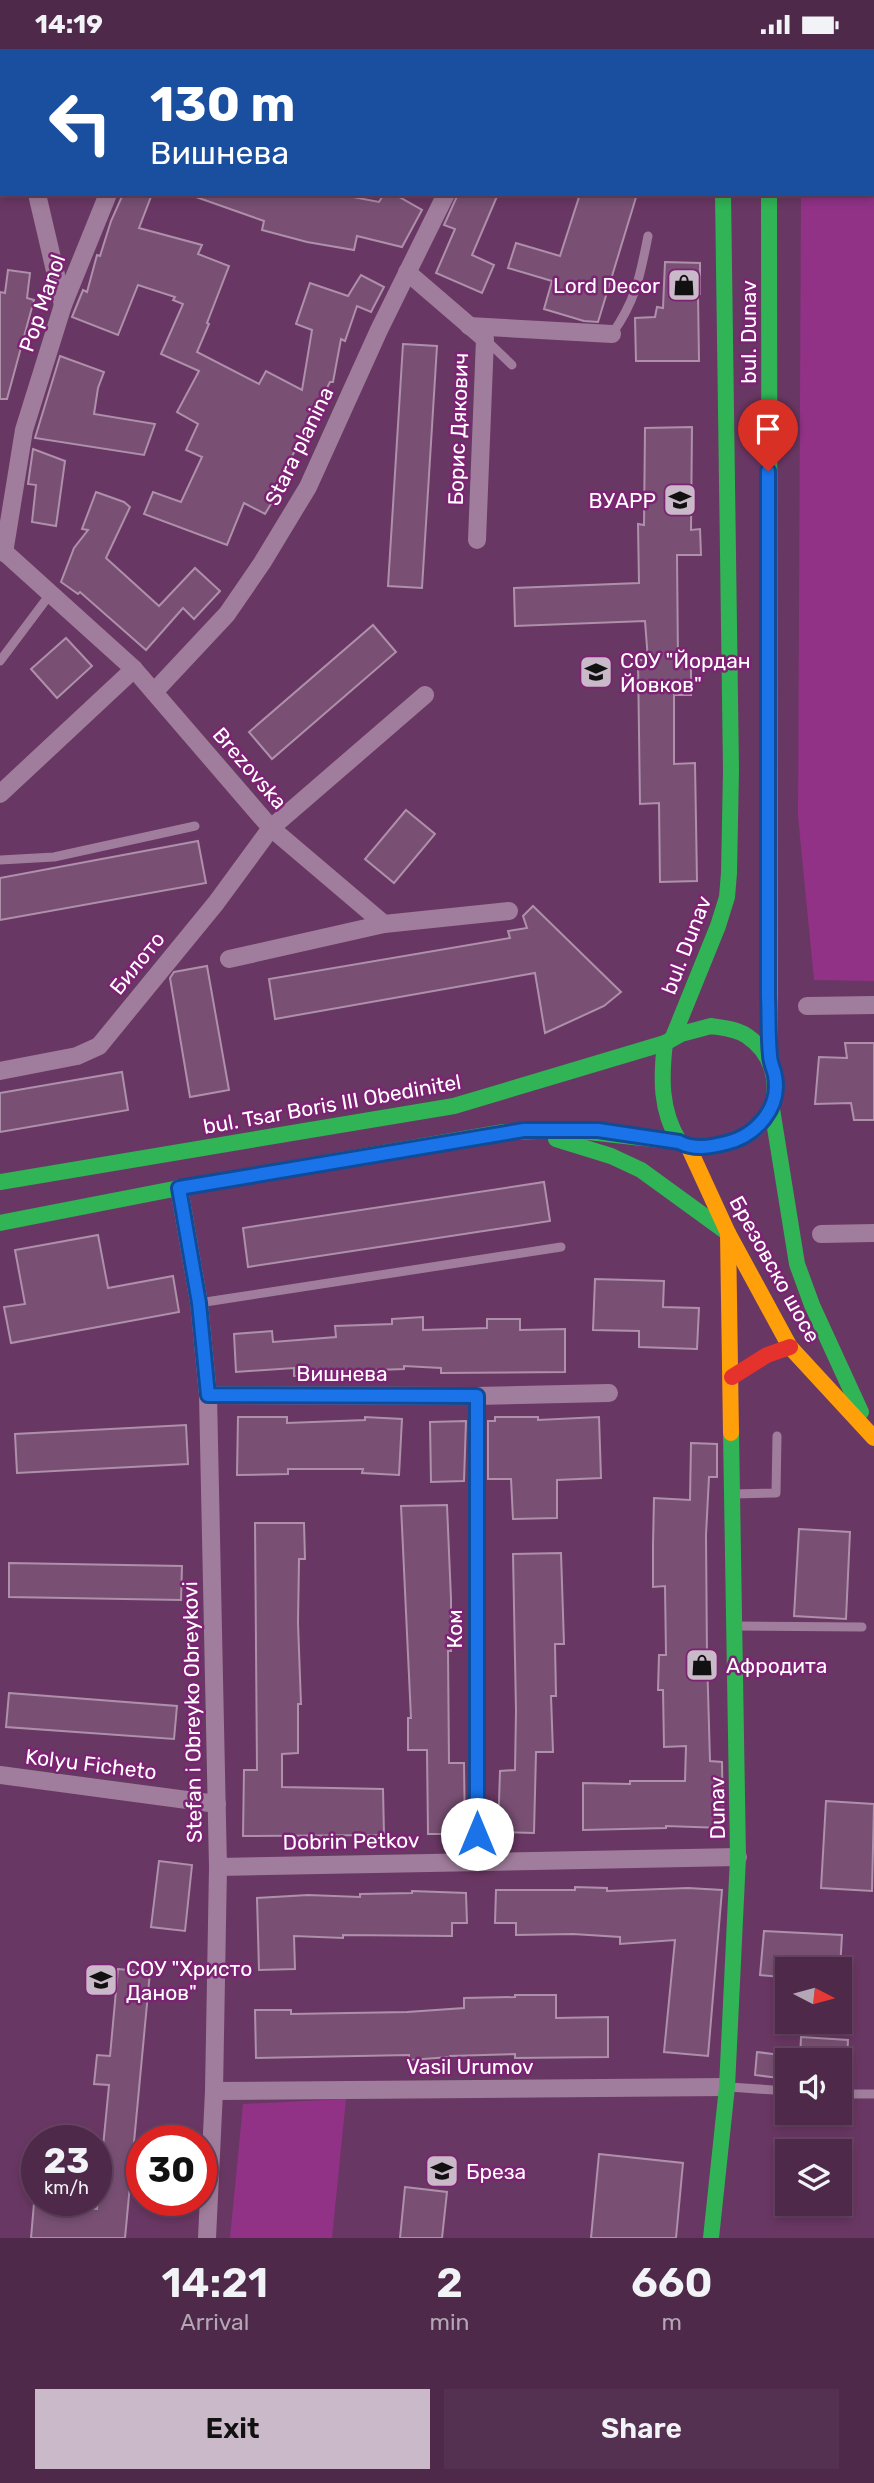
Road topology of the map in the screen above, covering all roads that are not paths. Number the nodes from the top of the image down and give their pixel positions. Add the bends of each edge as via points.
1 (37, 196) edge
2 (107, 196) edge
3 (445, 196) edge
4 (723, 196) edge
5 (769, 196) edge
6 (648, 236) dead end
7 (407, 272) junction
8 (63, 305) junction
9 (469, 326) junction
10 (612, 334) joint
11 (485, 339) junction
12 (512, 365) dead end
13 (477, 540) dead end
14 (2, 550) edge
15 (51, 593) junction
16 (0, 661) edge
17 (134, 669) junction
18 (154, 692) junction
19 (425, 695) dead end
20 (0, 794) edge
21 (195, 826) dead end
22 (271, 828) junction
23 (0, 860) edge
24 (509, 911) dead end
25 (384, 924) junction
26 (229, 959) dead end
27 (874, 1005) edge
28 (807, 1006) dead end
29 (669, 1040) junction
30 (770, 1058) junction
31 (0, 1072) edge
32 (772, 1109) junction
33 (524, 1130) junction
34 (684, 1144) junction
35 (0, 1182) edge
36 (179, 1188) junction
37 (0, 1223) edge
38 (728, 1233) junction
39 (874, 1233) edge
40 (821, 1234) dead end
41 (561, 1247) dead end
42 (199, 1303) junction
43 (790, 1347) junction
44 (732, 1377) junction
45 (609, 1393) dead end
46 (208, 1395) junction
47 (477, 1396) junction
48 (871, 1431) edge
49 (777, 1436) dead end
50 (733, 1494) junction
51 (736, 1626) junction
52 (862, 1627) dead end
53 (0, 1775) edge
54 (217, 1804) junction
55 (738, 1857) junction
56 (477, 1861) junction
57 (218, 1867) junction
58 (727, 2087) junction
59 (775, 2090) edge
60 (214, 2091) junction
61 (852, 2094) edge
62 (874, 2094) edge
63 (207, 2238) edge
64 (711, 2238) edge

1 - 8 street
2 - 8 street, Pop Manol
3 - 7 street, Stara planina
4 - 29 main road, bul. Dunav via 729,873 718,926
5 - 30 main road, bul. Dunav
6 - 10 lane via 637,290
7 - 9 street, Борис Дякович
7 - 18 street, Stara planina via 308,487 227,614
8 - 14 street, Pop Manol via 24,430
9 - 10 street
9 - 11 street, Борис Дякович
11 - 12 lane
11 - 13 street, Борис Дякович
14 - 15 street, Brezovska
15 - 16 lane
15 - 17 street, Brezovska
17 - 18 street, Brezovska
17 - 20 street
18 - 22 street, Brezovska
19 - 22 street
21 - 23 lane via 54,857
22 - 25 street, Brezovska
22 - 31 street, Билото via 99,1046 76,1056
24 - 25 street
25 - 26 street
27 - 28 street
29 - 30 main road via 689,1029 728,1029 747,1036
29 - 34 main road via 662,1087 664,1109
29 - 35 main road, bul. Tsar Boris III Obedinitel via 454,1106
30 - 32 main road via 776,1077
32 - 34 main road via 745,1136 709,1147
32 - 48 main road, Брезовско шосе via 797,1264
33 - 34 main road via 598,1130
33 - 36 main road
33 - 38 main road via 611,1156 641,1170
34 - 38 main road, Брезовско шосе
36 - 37 main road
36 - 42 street, Stefan i Obreyko Obreykovi
38 - 43 main road, Брезовско шосе
38 - 44 main road, Dunav
39 - 40 street
41 - 42 lane
42 - 46 street, Stefan i Obreyko Obreykovi
43 - 44 main road via 759,1357
43 - 48 main road, Брезовско шосе
44 - 50 main road, Dunav
45 - 47 street, Вишнева
46 - 47 street, Вишнева
46 - 54 street, Stefan i Obreyko Obreykovi
47 - 56 street, Ком
49 - 50 lane via 776,1493
50 - 51 main road, Dunav
51 - 52 lane
51 - 55 main road, Dunav
53 - 54 street, Kolyu Ficheto
54 - 57 street, Stefan i Obreyko Obreykovi
55 - 56 street, Dobrin Petkov
55 - 58 main road, Dunav
56 - 57 street, Dobrin Petkov
57 - 60 street, Stefan i Obreyko Obreykovi
58 - 59 lane
58 - 60 street, Vasil Urumov
58 - 64 main road, Dunav
60 - 63 street, Stefan i Obreyko Obreykovi
61 - 62 lane

